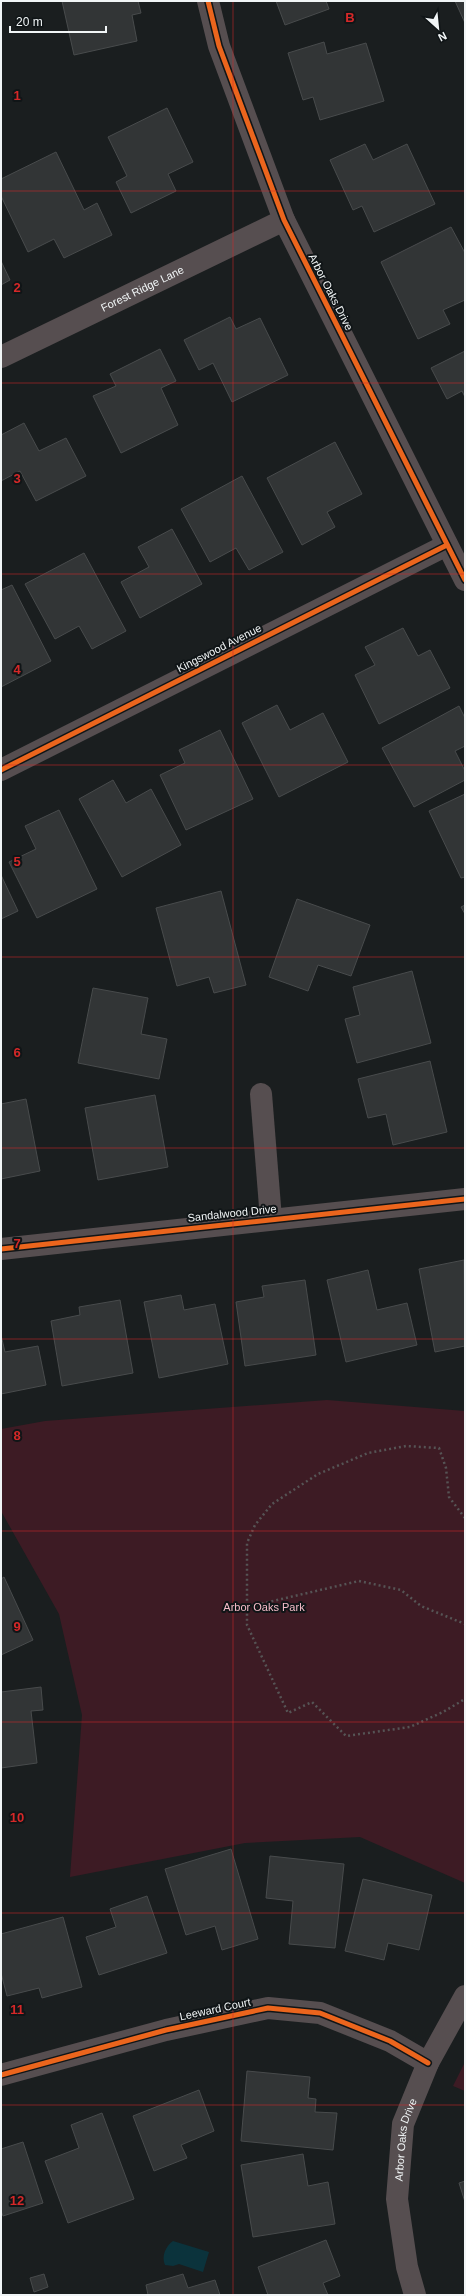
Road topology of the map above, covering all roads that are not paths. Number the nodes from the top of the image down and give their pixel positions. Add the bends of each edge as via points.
1 (208, 1) edge
2 (284, 220) junction
3 (1, 357) edge
4 (447, 545) junction
5 (465, 580) edge
6 (1, 770) edge
7 (261, 1094) dead end
8 (465, 1199) edge
9 (271, 1218) junction
10 (1, 1248) edge
11 (465, 1996) edge
12 (428, 2063) junction
13 (1, 2075) edge
14 (415, 2295) edge

1 - 2 street, Arbor Oaks Drive via 219,46
2 - 3 street, Forest Ridge Lane
2 - 4 street, Arbor Oaks Drive
4 - 5 street, Arbor Oaks Drive
4 - 6 street, Kingswood Avenue
7 - 9 street
8 - 9 street, Sandalwood Drive
9 - 10 street, Sandalwood Drive
11 - 12 street, Arbor Oaks Drive
12 - 13 street, Leeward Court via 390,2041 320,2013 268,2008 166,2030
12 - 14 street, Arbor Oaks Drive via 403,2124 397,2200 407,2267

